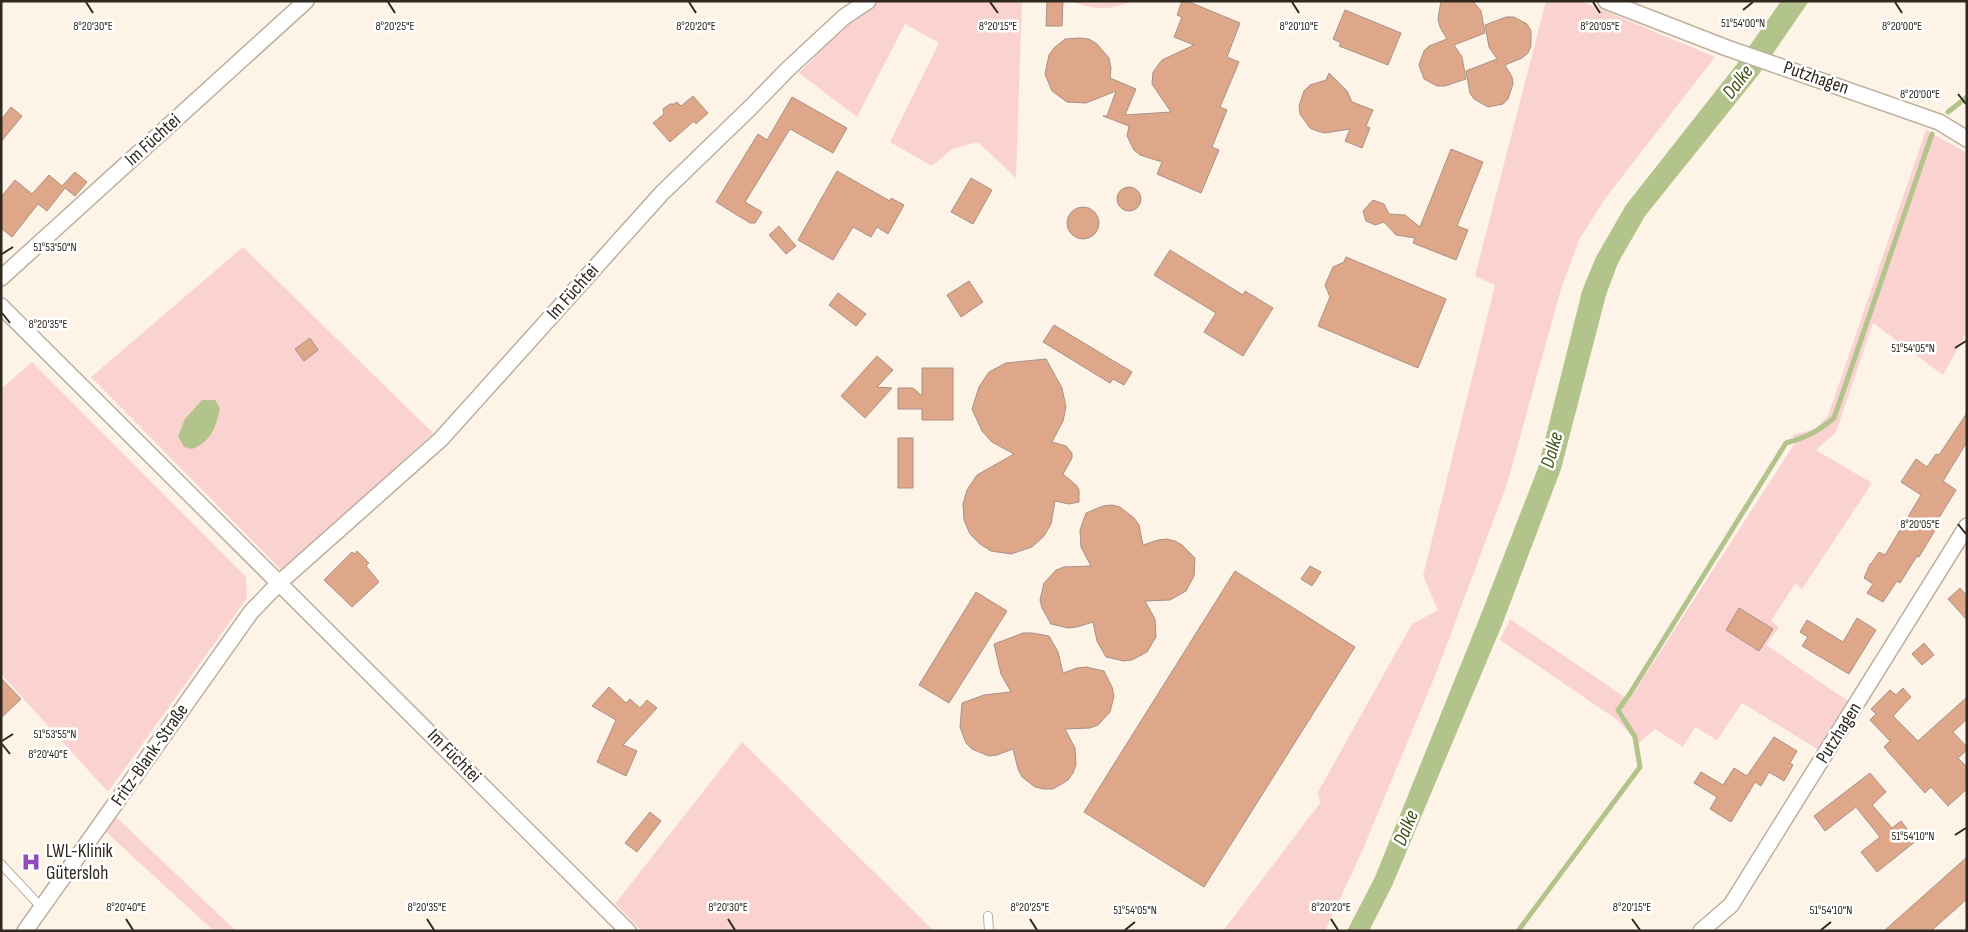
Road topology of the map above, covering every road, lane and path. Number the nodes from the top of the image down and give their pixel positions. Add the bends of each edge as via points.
1 (306, 1) edge
2 (868, 1) edge
3 (1606, 1) edge
4 (1967, 139) edge
5 (1, 278) edge
6 (1, 306) edge
7 (1967, 526) edge
8 (279, 584) junction
9 (1, 864) edge
10 (42, 908) junction
11 (988, 916) dead end
12 (26, 931) edge
13 (628, 931) edge
14 (989, 931) edge
15 (1701, 931) edge

1 - 5 street, Im Füchtei
2 - 8 street, Im Füchtei via 844,18 788,70 662,193 441,440
3 - 4 street, Putzhagen via 1939,122
6 - 8 street, Im Füchtei
7 - 15 street, Putzhagen via 1731,905
8 - 10 street, Fritz-Blank-Straße via 251,612
8 - 13 street, Im Füchtei
9 - 10 lane
10 - 12 street, Fritz-Blank-Straße
11 - 14 lane

